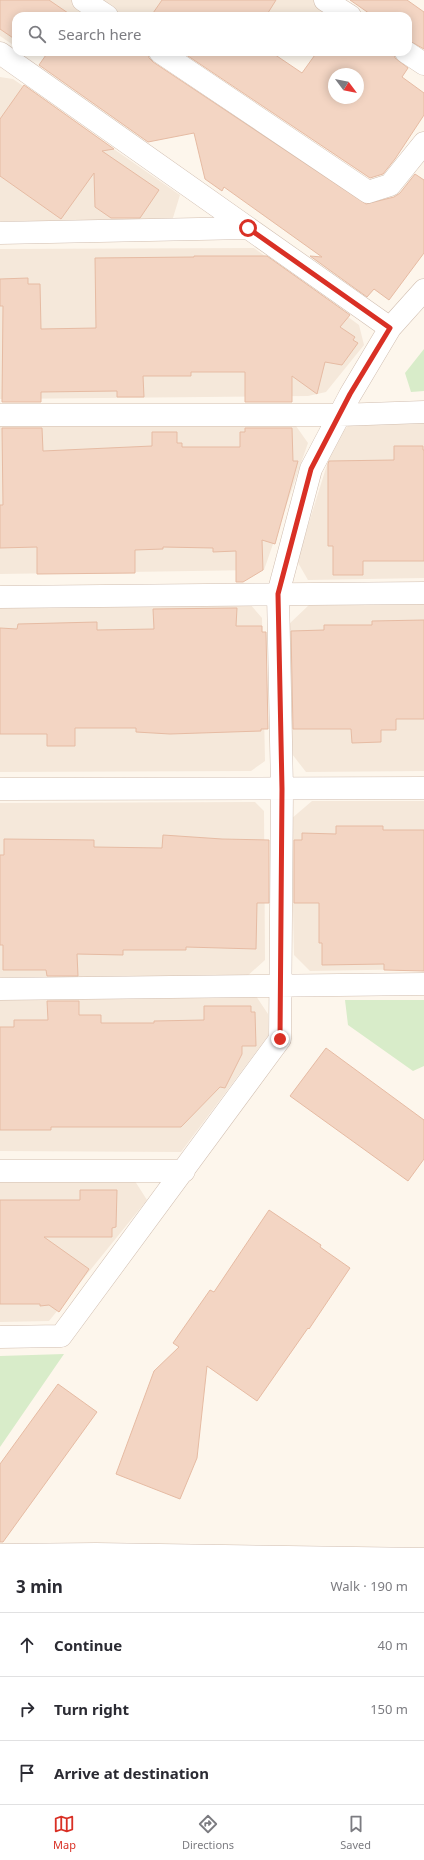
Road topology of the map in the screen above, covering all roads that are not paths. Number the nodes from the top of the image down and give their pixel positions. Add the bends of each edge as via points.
1 (83, 0) edge
2 (325, 0) edge
3 (101, 12) edge
4 (344, 12) edge
5 (0, 54) edge
6 (166, 56) edge
7 (412, 56) edge
8 (424, 64) edge
9 (424, 143) edge
10 (248, 228) junction
11 (0, 233) edge
12 (424, 290) edge
13 (390, 328) junction
14 (424, 412) edge
15 (0, 415) edge
16 (339, 415) junction
17 (424, 593) edge
18 (278, 594) junction
19 (0, 597) edge
20 (424, 788) edge
21 (0, 789) edge
22 (282, 789) junction
23 (424, 984) edge
24 (281, 987) junction
25 (0, 989) edge
26 (184, 1170) junction
27 (0, 1171) edge
28 (0, 1337) edge
29 (0, 1555) edge
30 (424, 1559) edge

1 - 3 street
2 - 4 street
5 - 10 street
6 - 9 street via 368,192 390,185
7 - 8 street
10 - 11 street
10 - 13 street
12 - 13 street
13 - 16 street
14 - 16 street
15 - 16 street
16 - 18 street via 311,469
17 - 18 street
18 - 19 street
18 - 22 street
20 - 22 street
21 - 22 street
22 - 24 street
23 - 24 street
24 - 25 street
24 - 26 street via 280,1039
26 - 27 street
26 - 28 street via 61,1336
29 - 30 street

